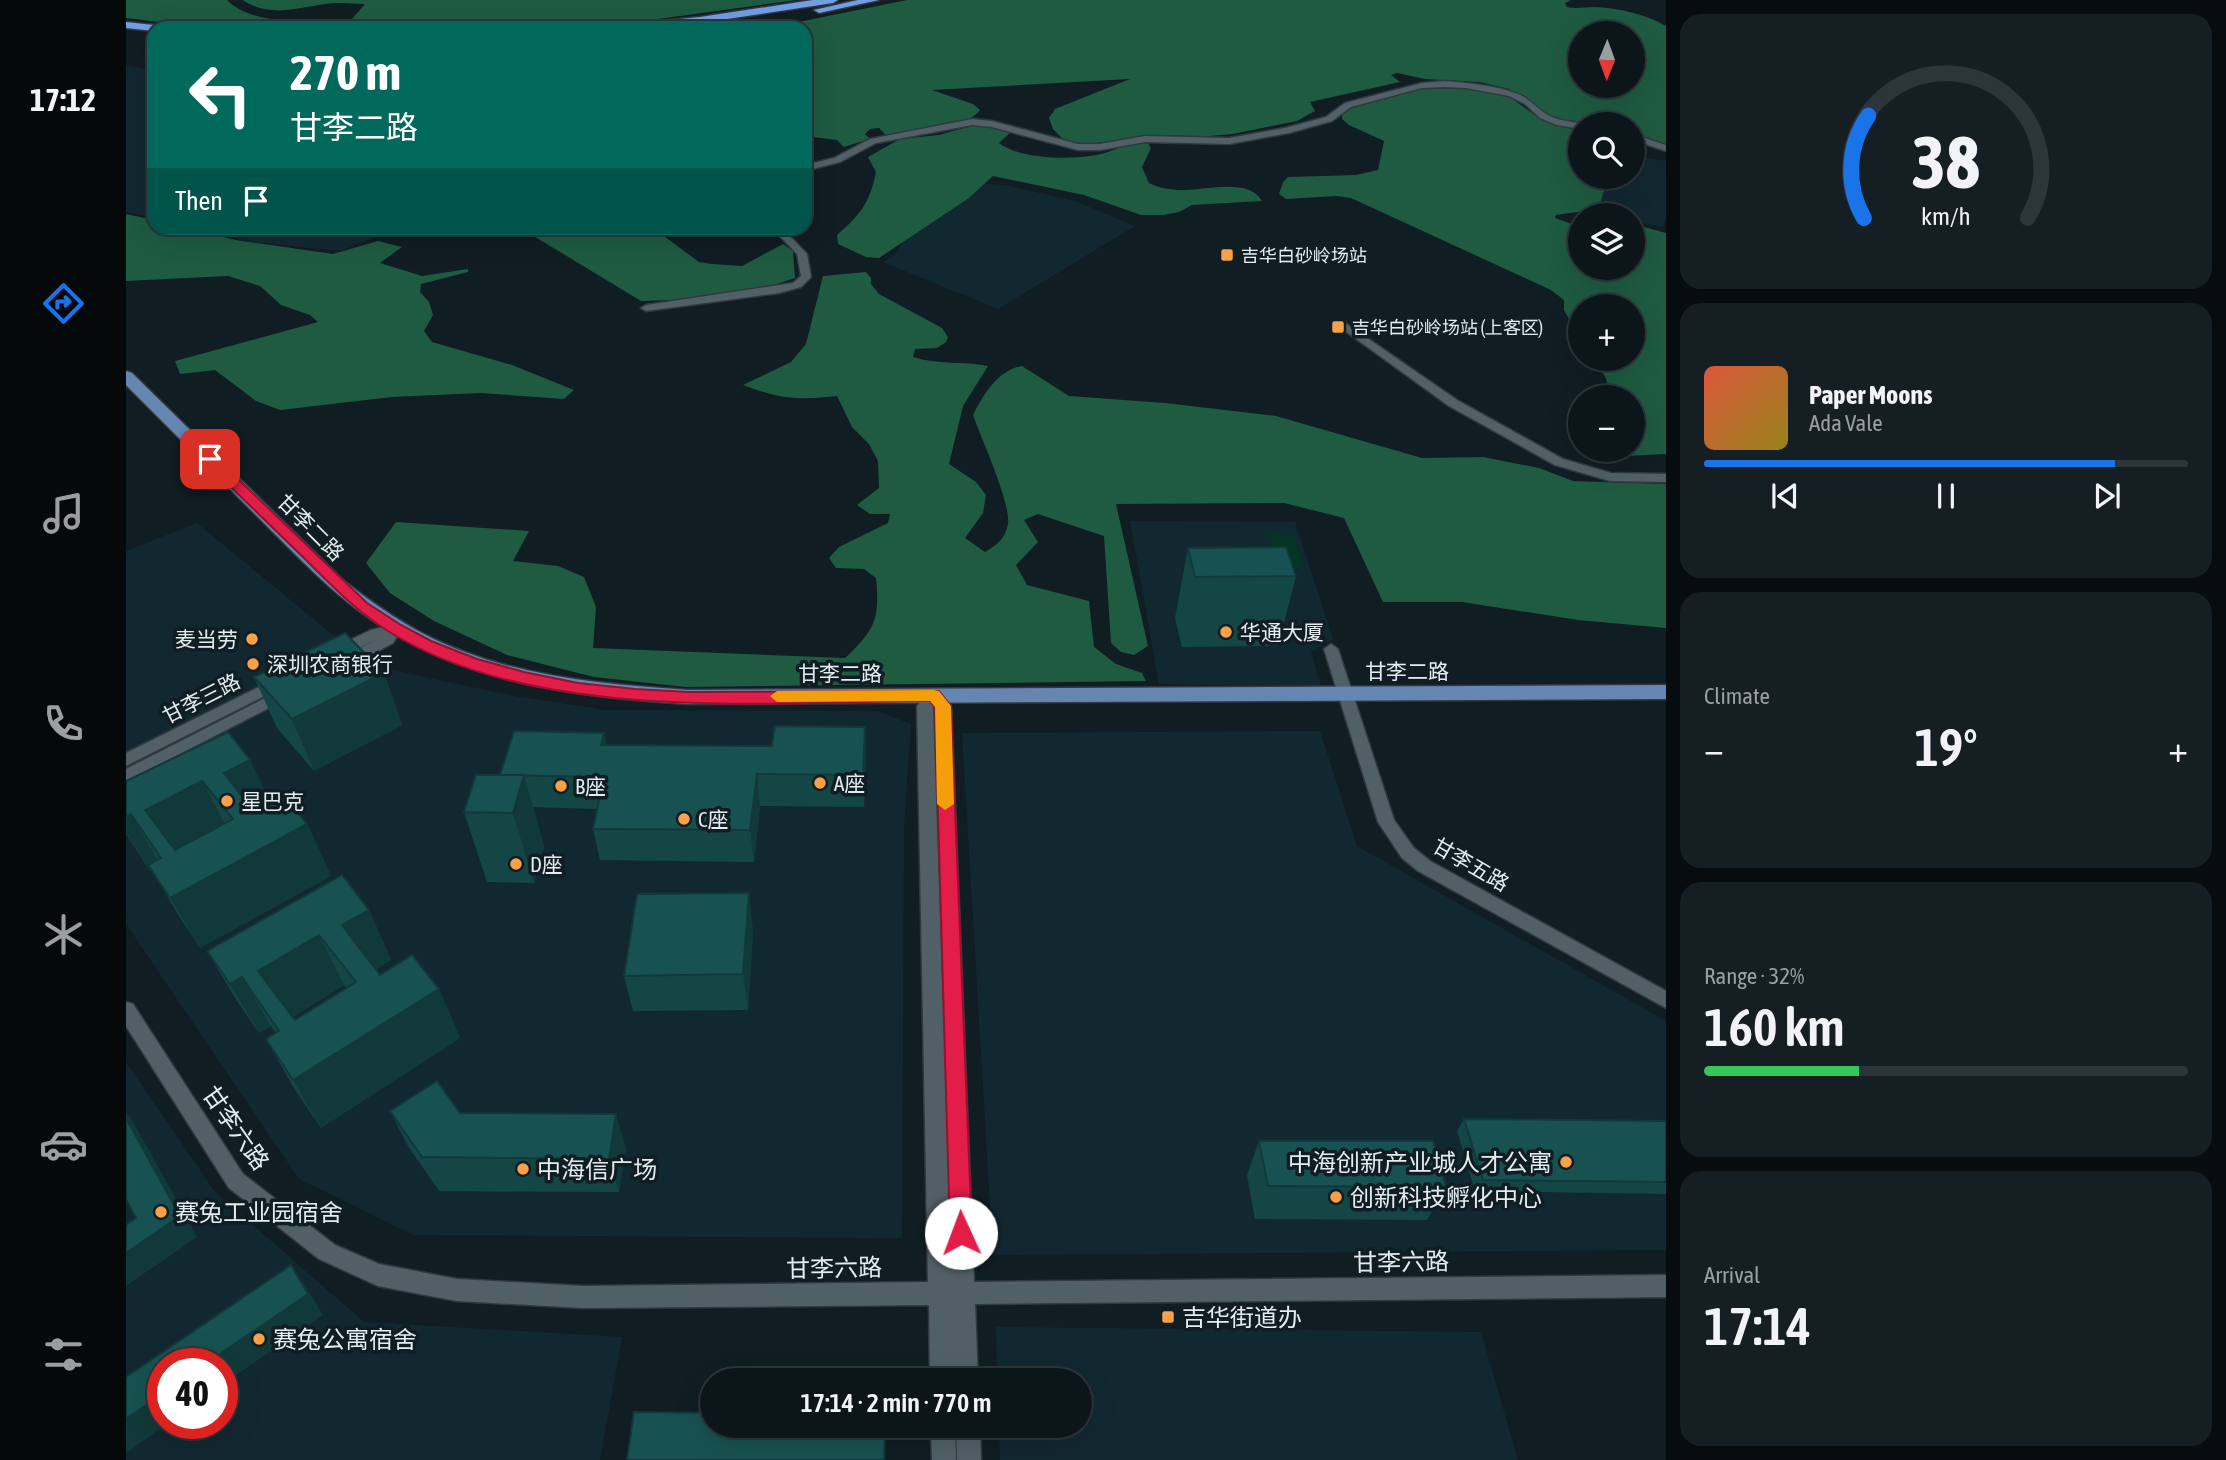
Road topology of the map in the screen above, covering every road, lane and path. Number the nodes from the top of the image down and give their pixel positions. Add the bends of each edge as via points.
1 (833, 0) edge
2 (874, 0) edge
3 (689, 21) edge
4 (740, 21) edge
5 (126, 25) edge
6 (147, 27) edge
7 (126, 34) edge
8 (147, 36) edge
9 (1568, 124) edge
10 (1645, 141) edge
11 (1666, 148) edge
12 (812, 166) edge
13 (784, 235) edge
14 (646, 308) dead end
15 (1341, 323) dead end
16 (126, 376) edge
17 (126, 393) edge
18 (1666, 478) edge
19 (387, 634) junction
20 (1331, 649) dead end
21 (323, 667) edge
22 (1666, 692) edge
23 (1347, 699) junction
24 (934, 702) junction
25 (1666, 703) edge
26 (126, 760) edge
27 (126, 776) edge
28 (1666, 1000) edge
29 (126, 1010) edge
30 (1666, 1286) edge
31 (940, 1293) junction
32 (963, 1293) junction
33 (942, 1368) edge
34 (966, 1368) edge
35 (943, 1438) edge
36 (968, 1438) edge
37 (944, 1460) edge
38 (969, 1460) edge

1 - 3 highway
2 - 4 highway
5 - 6 highway
7 - 8 highway
9 - 12 street via 1543,116 1511,94 1444,84 1348,105 1329,119 1297,128 1229,141 1145,139 1078,147 972,122 873,141 837,160
10 - 11 street
13 - 14 street via 805,257 806,277 797,285
15 - 18 street via 1453,403 1559,462 1610,477
16 - 19 main road, 甘李二路
17 - 19 main road, 甘李二路 via 322,591
19 - 21 street
19 - 24 main road, 甘李二路 via 463,672 570,698 685,708
20 - 23 street, 甘李五路
22 - 23 main road, 甘李二路
23 - 24 main road, 甘李二路
23 - 25 main road, 甘李二路
23 - 28 street, 甘李五路 via 1386,822 1408,853
24 - 31 street
24 - 32 street
26 - 27 street, 甘李三路 via 299,679
29 - 31 street, 甘李六路 via 236,1181 327,1252 378,1275 457,1290 583,1297
30 - 32 street, 甘李六路
31 - 32 street, 甘李六路
31 - 33 street
32 - 34 street
35 - 37 street
36 - 38 street

